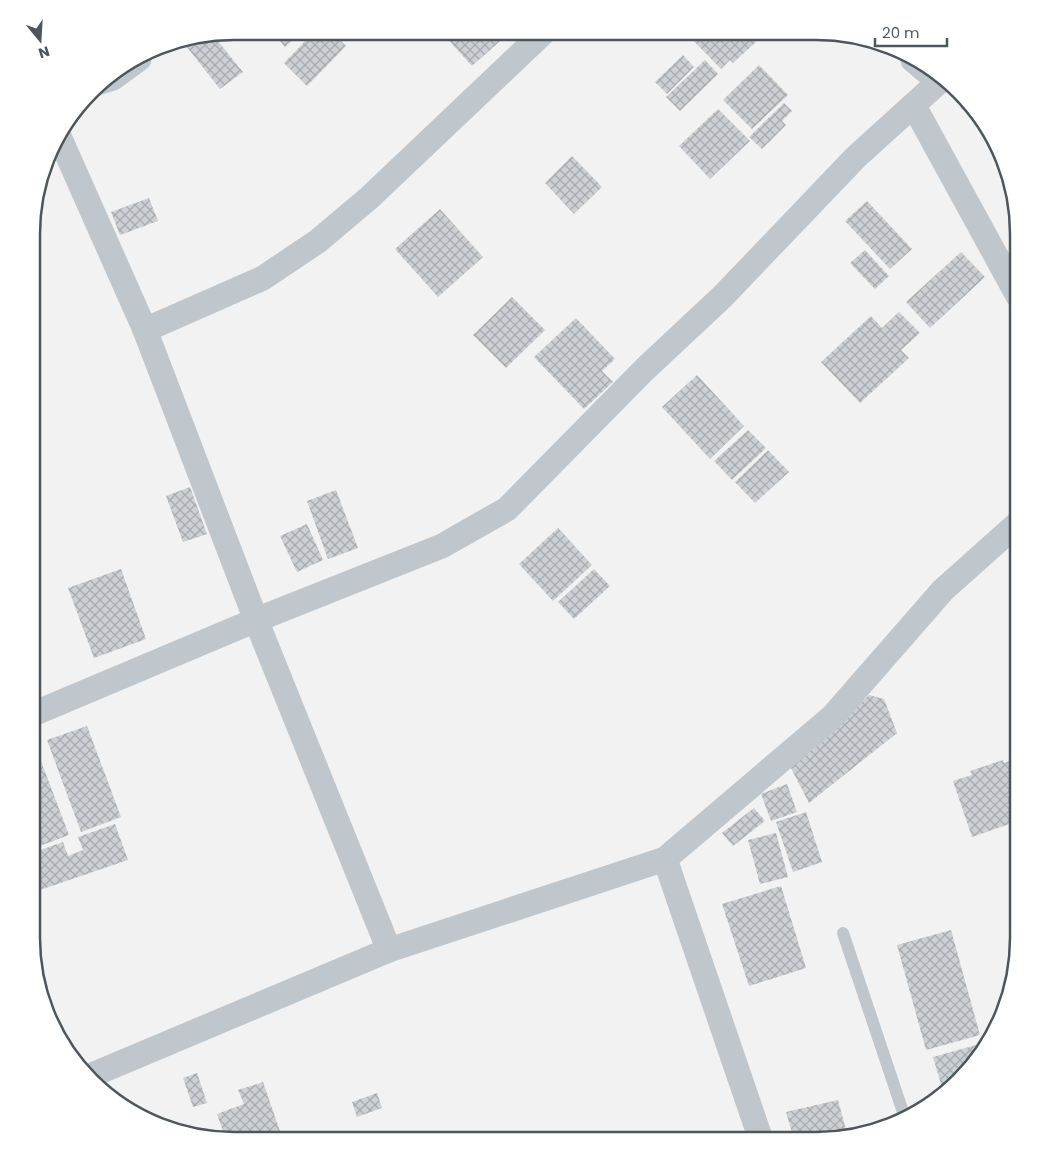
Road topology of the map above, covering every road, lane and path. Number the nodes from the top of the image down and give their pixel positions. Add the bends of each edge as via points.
1 (536, 40) edge
2 (938, 83) edge
3 (914, 106) junction
4 (62, 144) edge
5 (1010, 281) edge
6 (145, 330) junction
7 (1010, 530) edge
8 (256, 620) junction
9 (40, 711) edge
10 (665, 859) junction
11 (844, 933) dead end
12 (389, 950) junction
13 (96, 1074) edge
14 (903, 1112) edge
15 (758, 1132) edge

1 - 6 street via 369,198 318,241 263,278
2 - 3 street
3 - 5 street
3 - 8 street via 856,157 722,297 507,509 442,546
4 - 6 street
6 - 8 street
7 - 10 street via 943,590 833,716
8 - 9 street
8 - 12 street
10 - 12 street
10 - 15 street
11 - 14 lane
12 - 13 street

